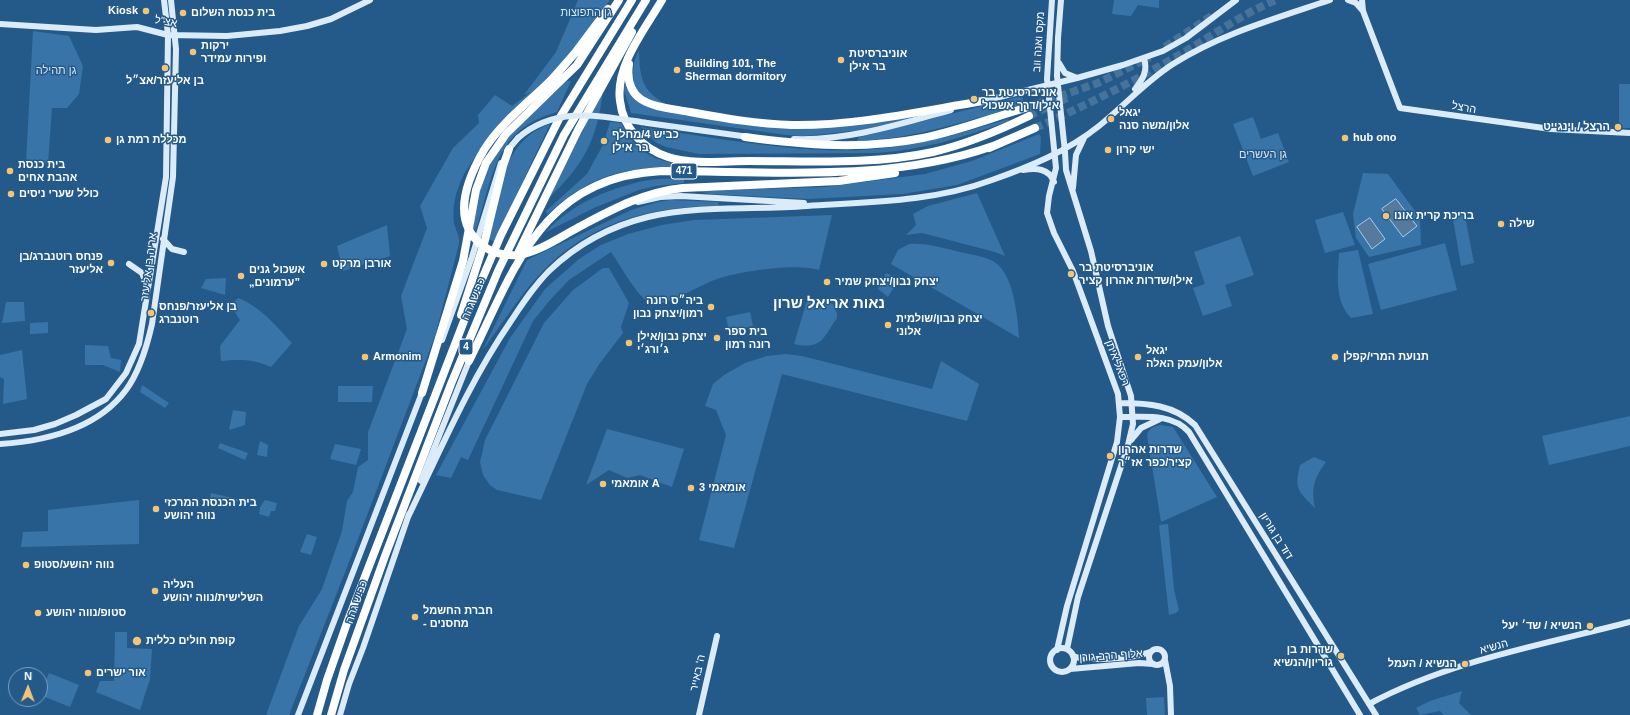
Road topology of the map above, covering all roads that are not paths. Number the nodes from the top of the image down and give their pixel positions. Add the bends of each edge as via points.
1 (164, 0) edge
2 (171, 0) edge
3 (370, 0) edge
4 (614, 0) edge
5 (619, 0) edge
6 (632, 0) edge
7 (647, 0) edge
8 (662, 0) edge
9 (1052, 0) edge
10 (1061, 0) edge
11 (1236, 0) edge
12 (1330, 0) edge
13 (1348, 0) edge
14 (1362, 0) edge
15 (1362, 11) junction
16 (0, 24) edge
17 (168, 35) junction
18 (175, 35) junction
19 (632, 50) junction
20 (1144, 58) junction
21 (1057, 60) junction
22 (1077, 78) junction
23 (1058, 83) junction
24 (1047, 85) junction
25 (1127, 100) junction
26 (983, 101) junction
27 (1025, 108) tunnel mouth
28 (1029, 116) tunnel mouth
29 (1035, 128) tunnel mouth
30 (1630, 132) edge
31 (1085, 136) junction
32 (745, 137) junction
33 (1052, 137) junction
34 (993, 146) junction
35 (1065, 148) junction
36 (509, 149) junction
37 (1054, 154) junction
38 (1015, 171) junction
39 (1054, 182) junction
40 (1072, 191) junction
41 (858, 202) junction
42 (593, 220) junction
43 (163, 239) junction
44 (184, 252) dead end
45 (129, 264) dead end
46 (148, 291) junction
47 (469, 361) junction
48 (422, 393) junction
49 (1120, 403) junction
50 (1133, 403) junction
51 (431, 406) junction
52 (1120, 417) junction
53 (1133, 417) junction
54 (1162, 418) junction
55 (0, 434) edge
56 (0, 444) edge
57 (1128, 445) junction
58 (408, 517) junction
59 (1630, 622) edge
60 (717, 636) dead end
61 (1057, 650) junction
62 (1067, 650) junction
63 (1150, 652) junction
64 (1073, 656) junction
65 (1165, 660) junction
66 (1154, 664) junction
67 (1070, 668) junction
68 (1167, 677) junction
69 (1369, 704) junction
70 (298, 715) edge
71 (318, 715) edge
72 (330, 715) edge
73 (340, 715) edge
74 (699, 715) edge
75 (1171, 715) edge
76 (1360, 715) edge
77 (1376, 715) edge

1 - 17 main road, אריה בן אליעזר
2 - 18 main road, אריה בן אליעזר
3 - 18 main road, אצ"ל via 331,19 280,31 226,36
4 - 42 highway, bridge via 575,53 502,127 485,148 467,186 464,203 468,228 475,239 486,248 501,254 517,255 528,252
5 - 48 highway via 577,65 506,134 486,163 476,190 463,262
6 - 51 highway, כביש גהה / 4 via 568,103 534,166 472,301
7 - 47 highway via 559,167
7 - 72 highway, כביש גהה / 4 via 564,135 498,271 451,384 385,556
8 - 19 highway
9 - 24 main road, מקס ואנה ווב
10 - 21 main road, מקס ואנה ווב
11 - 20 main road via 1175,44
12 - 25 main road via 1199,49 1156,76
13 - 15 main road via 1356,3
14 - 15 main road
15 - 30 main road, הרצל via 1400,108 1551,129
16 - 17 main road, אצ"ל via 96,30 137,27
17 - 18 main road, אצ"ל
17 - 46 main road, אריה בן אליעזר via 166,177
18 - 43 main road, אריה בן אליעזר via 173,177
19 - 26 highway via 629,84 635,96 642,101 742,121 822,124
19 - 28 highway, 471 via 621,81 619,100 623,114 634,134 644,145 678,160 848,161 902,156 958,145 988,135
20 - 22 main road
20 - 25 main road via 1144,76
21 - 22 main road via 1064,72
21 - 23 main road, מקס ואנה ווב
22 - 23 main road
23 - 24 main road
23 - 35 main road, רפאל איתן
24 - 26 main road
24 - 33 main road, רפאל איתן
25 - 31 main road
26 - 32 main road via 883,129 841,137
27 - 32 highway via 924,138 871,145 814,145
29 - 34 highway, 471
31 - 35 main road
31 - 40 main road via 1076,155
32 - 36 main road, bridge via 599,116 563,116 536,124
33 - 35 main road
33 - 37 main road, רפאל איתן
34 - 42 highway via 940,166 857,179 663,191 630,201
34 - 47 highway, 471 via 958,157 894,168 843,171 649,172 624,175 603,182 562,207 528,244
35 - 37 main road
35 - 40 main road, רפאל איתן via 1066,170
36 - 48 main road via 498,170 470,263
36 - 51 highway via 483,246
37 - 38 main road
37 - 39 main road, רפאל איתן
38 - 39 main road via 1043,170
38 - 41 main road via 985,183 953,191
39 - 49 main road, רפאל איתן via 1047,205 1050,223 1073,271
40 - 50 main road, רפאל איתן via 1092,256 1108,326
41 - 42 main road via 784,202 675,196 640,202
41 - 58 main road via 703,210 659,215 614,229 568,255 538,282 496,342 473,383
43 - 44 main road via 172,249
43 - 56 main road, אריה בן אליעזר via 148,339 138,368 127,389 113,404 81,426 37,440
45 - 46 main road via 142,273
46 - 55 main road, אריה בן אליעזר via 139,344 119,384 106,399 55,424 34,430
47 - 58 main road
48 - 70 main road
49 - 50 main road, דוד בן גוריון
49 - 52 main road, רפאל איתן
50 - 53 main road, רפאל איתן
50 - 69 main road, דוד בן גוריון via 1170,409 1180,413 1195,425
51 - 71 highway, כביש גהה / 4 via 337,650
52 - 53 main road, דוד בן גוריון
52 - 61 main road, רפאל איתן via 1118,442 1067,606
53 - 54 main road, דוד בן גוריון
53 - 57 main road, רפאל איתן
54 - 57 main road via 1141,428
54 - 76 main road, דוד בן גוריון via 1178,423 1189,432
57 - 62 main road, רפאל איתן via 1078,596
58 - 73 main road
59 - 69 main road, הנשיא via 1442,672
60 - 74 main road, ה' באייר
61 - 62 main road
61 - 67 main road via 1050,658 1053,668 1062,672
62 - 64 main road
63 - 64 main road, אלוף הרב גורן via 1088,659
63 - 65 main road via 1160,649 1164,652
63 - 66 main road via 1149,660
64 - 67 main road via 1074,662
65 - 66 main road via 1161,664
65 - 68 main road
66 - 67 main road, אלוף הרב גורן
66 - 68 main road
68 - 75 main road
69 - 77 main road, דוד בן גוריון

